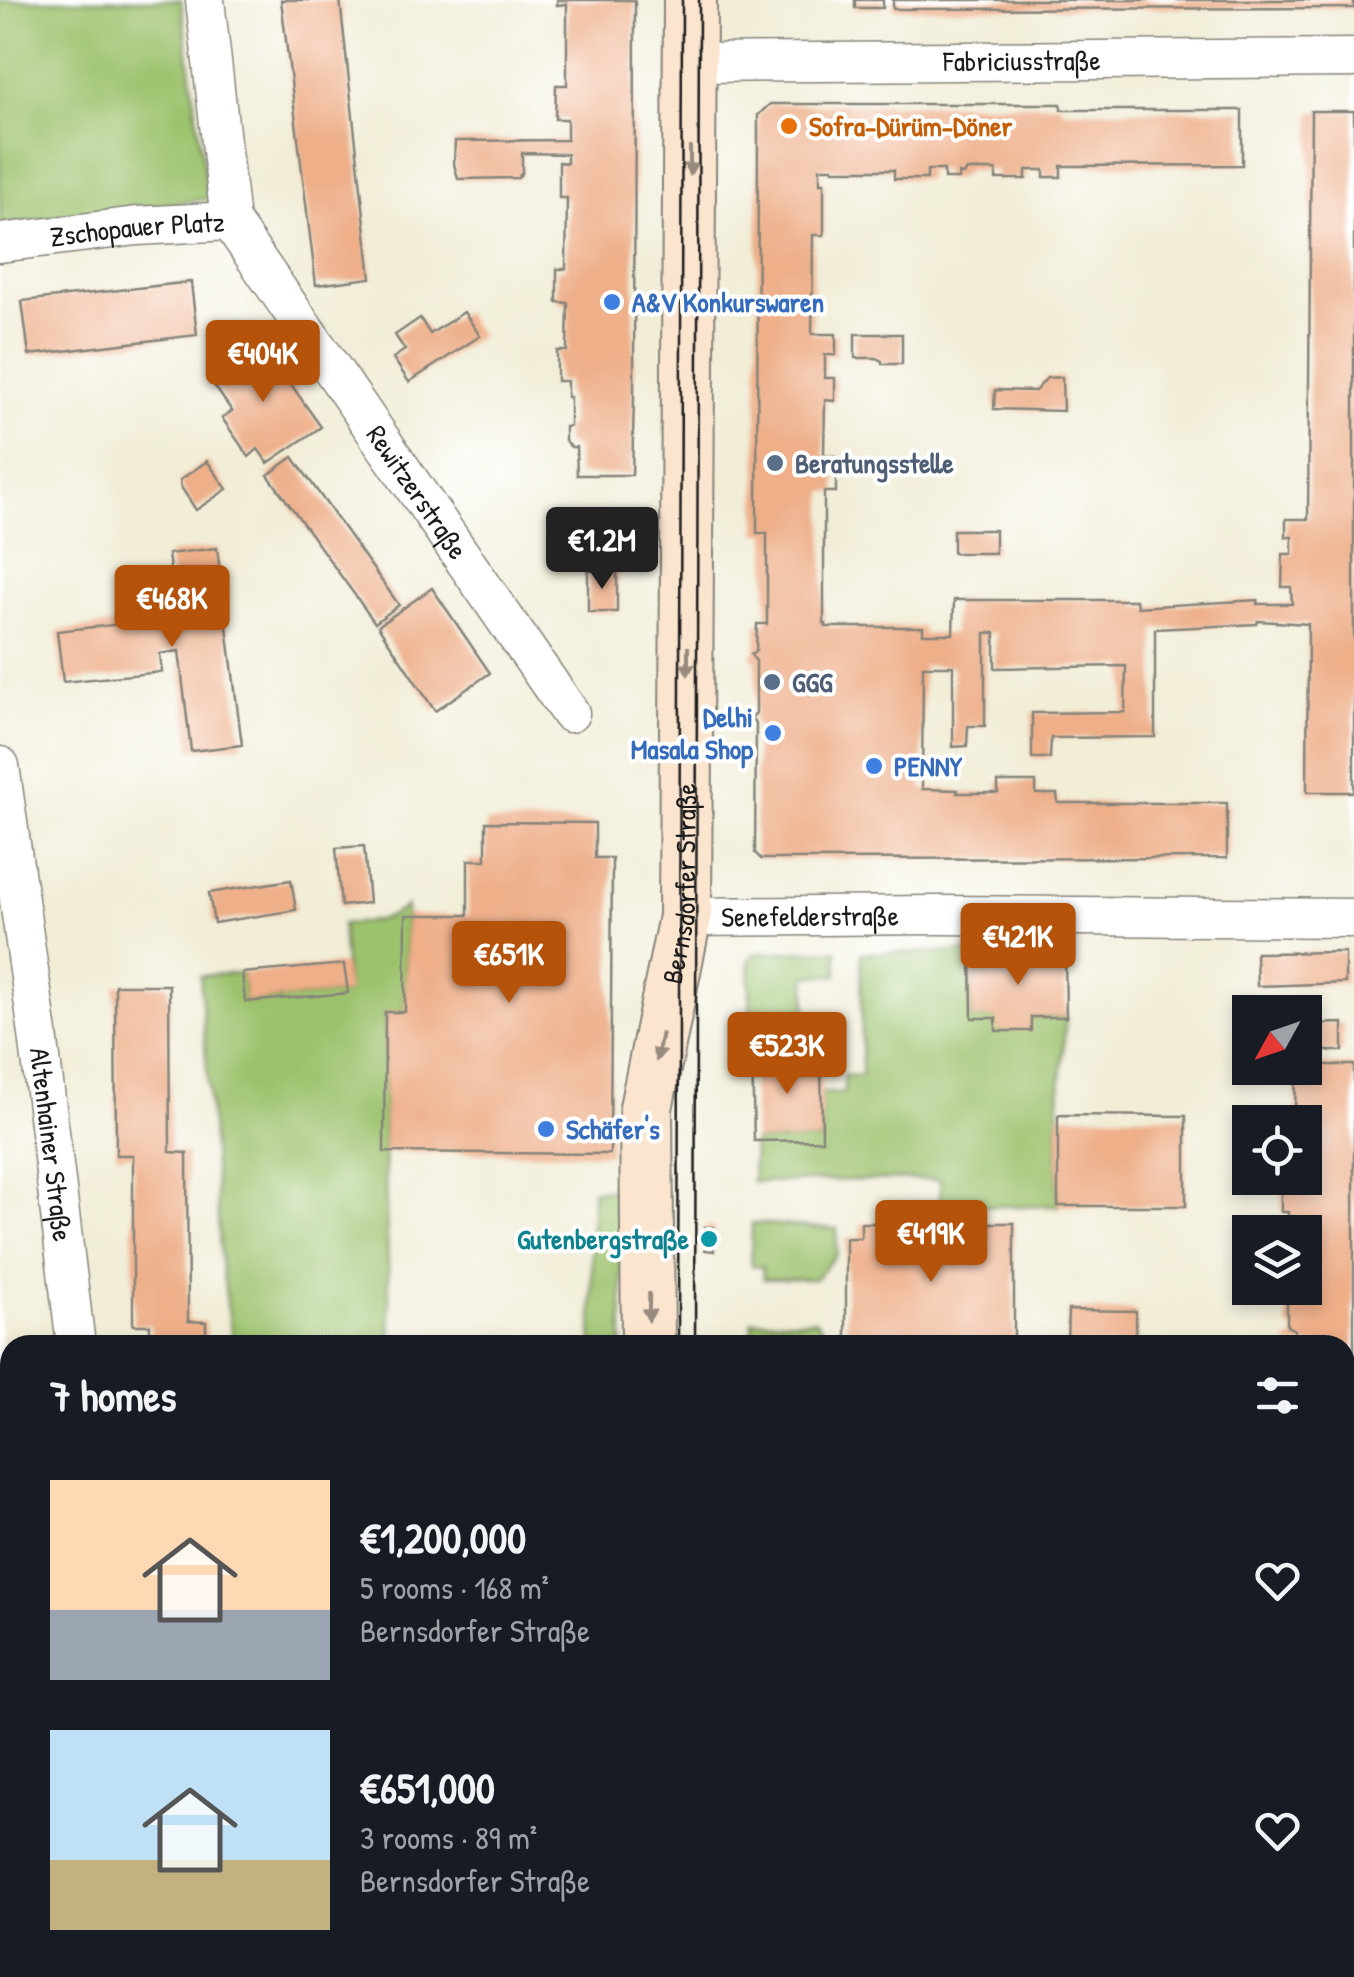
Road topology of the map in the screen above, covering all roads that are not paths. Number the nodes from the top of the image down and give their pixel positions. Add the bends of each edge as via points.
1 (205, 0) edge
2 (690, 0) edge
3 (1354, 58) edge
4 (690, 64) junction
5 (230, 221) junction
6 (0, 243) edge
7 (570, 713) dead end
8 (0, 766) edge
9 (685, 917) junction
10 (1354, 918) edge
11 (15, 985) edge
12 (74, 1335) edge
13 (648, 1335) edge

1 - 5 street, Zschopauer Platz
2 - 4 street, Bernsdorfer Straße
3 - 4 street, Fabriciusstraße
4 -> 9 street, Bernsdorfer Straße
5 - 6 street, Zschopauer Platz
5 - 7 street, Rewitzerstraße
8 - 11 street, Altenhainer Straße
9 - 10 street, Senefelderstraße
9 -> 13 street, Bernsdorfer Straße via 646,1108
11 - 12 street, Altenhainer Straße

